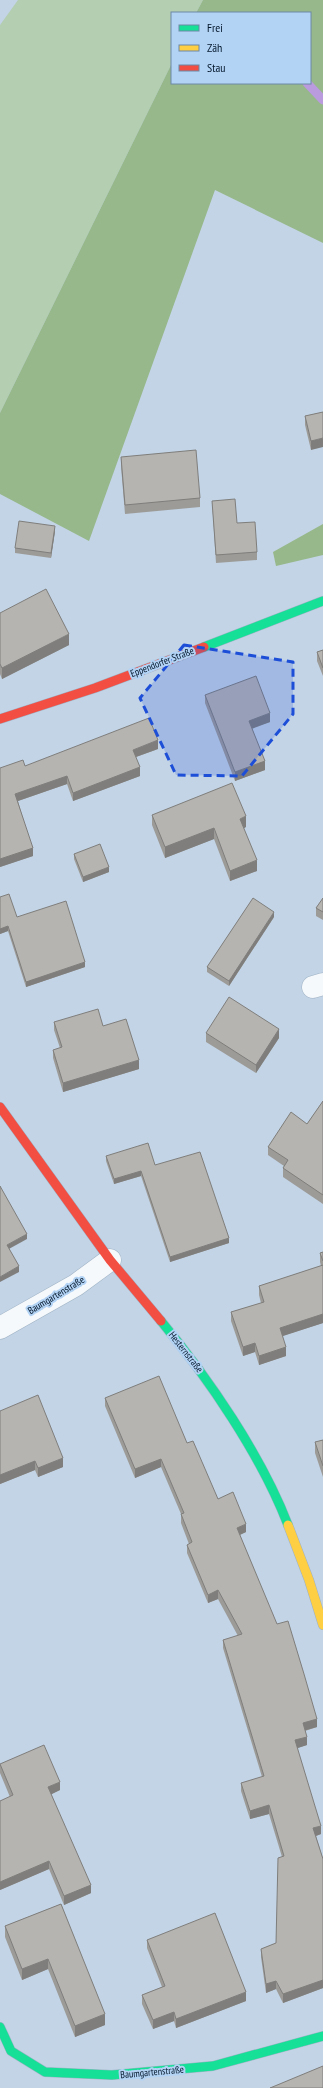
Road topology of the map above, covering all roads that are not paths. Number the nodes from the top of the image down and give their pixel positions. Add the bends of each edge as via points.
1 (323, 602) edge
2 (0, 719) edge
3 (0, 1107) edge
4 (110, 1260) junction
5 (0, 1328) edge
6 (323, 1625) edge
7 (0, 2027) edge
8 (323, 2036) edge

1 - 2 street, Eppendorfer Straße via 95,688
3 - 4 street, Hesternstraße
4 - 5 street, Baumgartenstraße via 76,1285
4 - 6 street, Hesternstraße via 192,1358 258,1463 286,1520
7 - 8 street, Baumgartenstraße via 11,2051 44,2072 112,2075 212,2066

